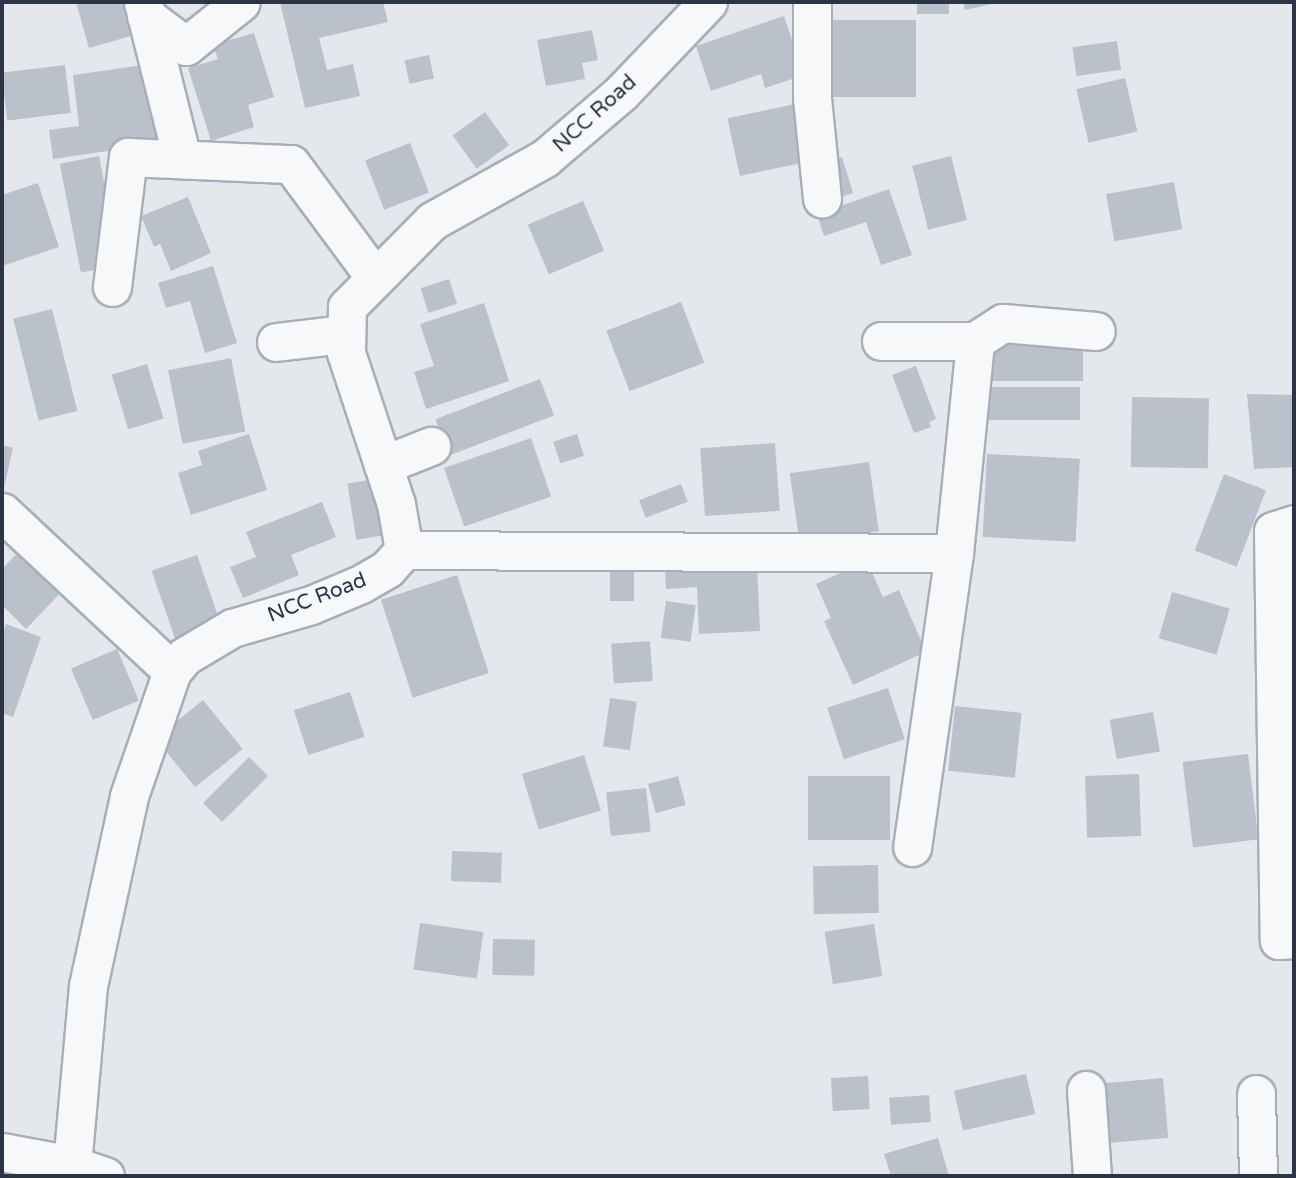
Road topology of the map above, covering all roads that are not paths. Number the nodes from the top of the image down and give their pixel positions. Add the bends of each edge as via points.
1 (241, 2) edge
2 (708, 2) edge
3 (812, 2) edge
4 (145, 9) edge
5 (182, 159) junction
6 (822, 199) dead end
7 (374, 276) junction
8 (112, 287) dead end
9 (1096, 331) dead end
10 (343, 334) junction
11 (881, 341) dead end
12 (975, 341) junction
13 (275, 342) dead end
14 (430, 446) dead end
15 (383, 465) junction
16 (2, 512) edge
17 (1294, 524) edge
18 (404, 550) junction
19 (954, 554) junction
20 (172, 671) junction
21 (912, 847) dead end
22 (1294, 939) edge
23 (1086, 1090) dead end
24 (1256, 1094) dead end
25 (2, 1152) edge
26 (83, 1173) edge
27 (1092, 1176) edge
28 (1258, 1176) edge

1 - 4 street via 186,46
2 - 7 street, NCC Road via 621,93 545,159 432,220
3 - 6 street via 812,98
4 - 5 street
5 - 7 street via 291,164
5 - 8 street via 128,157
7 - 10 street, NCC Road via 348,307
9 - 12 street via 1003,323
10 - 13 street
10 - 15 street, NCC Road
11 - 12 street
12 - 19 street
14 - 15 street
15 - 18 street, NCC Road
16 - 20 street
17 - 22 street via 1273,531 1279,940
18 - 19 street
18 - 20 street, NCC Road via 387,569 361,584 311,605 232,628 185,656
19 - 21 street
20 - 26 street, NCC Road via 129,796 88,986
23 - 27 street
24 - 28 street
25 - 26 street

